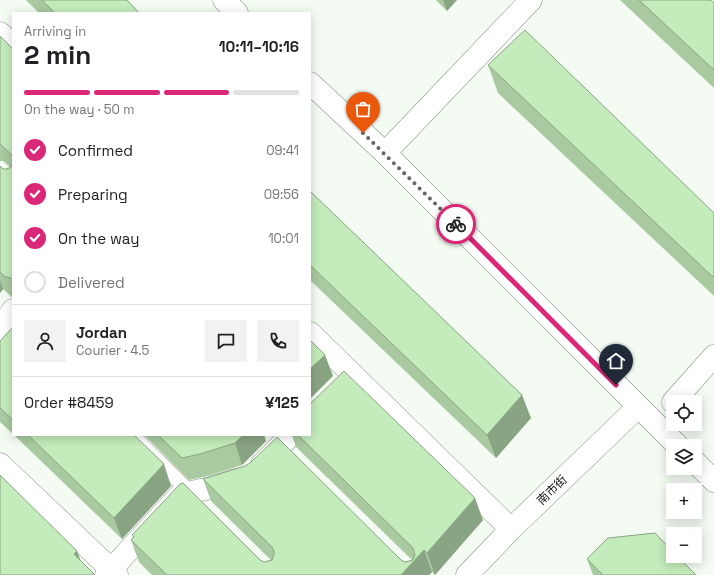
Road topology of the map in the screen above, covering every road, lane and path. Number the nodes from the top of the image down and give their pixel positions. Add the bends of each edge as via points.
1 (224, 0) edge
2 (531, 0) edge
3 (237, 12) edge
4 (0, 33) edge
5 (12, 44) edge
6 (311, 84) edge
7 (385, 153) junction
8 (311, 334) edge
9 (714, 356) edge
10 (352, 375) junction
11 (337, 390) edge
12 (679, 395) edge
13 (638, 407) junction
14 (666, 410) edge
15 (655, 423) junction
16 (133, 436) edge
17 (671, 439) edge
18 (284, 442) edge
19 (0, 464) edge
20 (702, 469) edge
21 (714, 481) edge
22 (196, 498) junction
23 (511, 529) junction
24 (112, 573) edge
25 (467, 575) edge

1 - 3 street
2 - 7 street
4 - 5 street
6 - 7 street
7 - 13 street
8 - 10 street
9 - 12 street
10 - 11 street
10 - 23 street
13 - 15 street
13 - 23 street, 南市街
14 - 15 street
15 - 17 street
16 - 22 lane
18 - 22 street via 249,476 211,488
19 - 24 street
20 - 21 street
22 - 24 street via 181,494
23 - 25 street, 南市街

